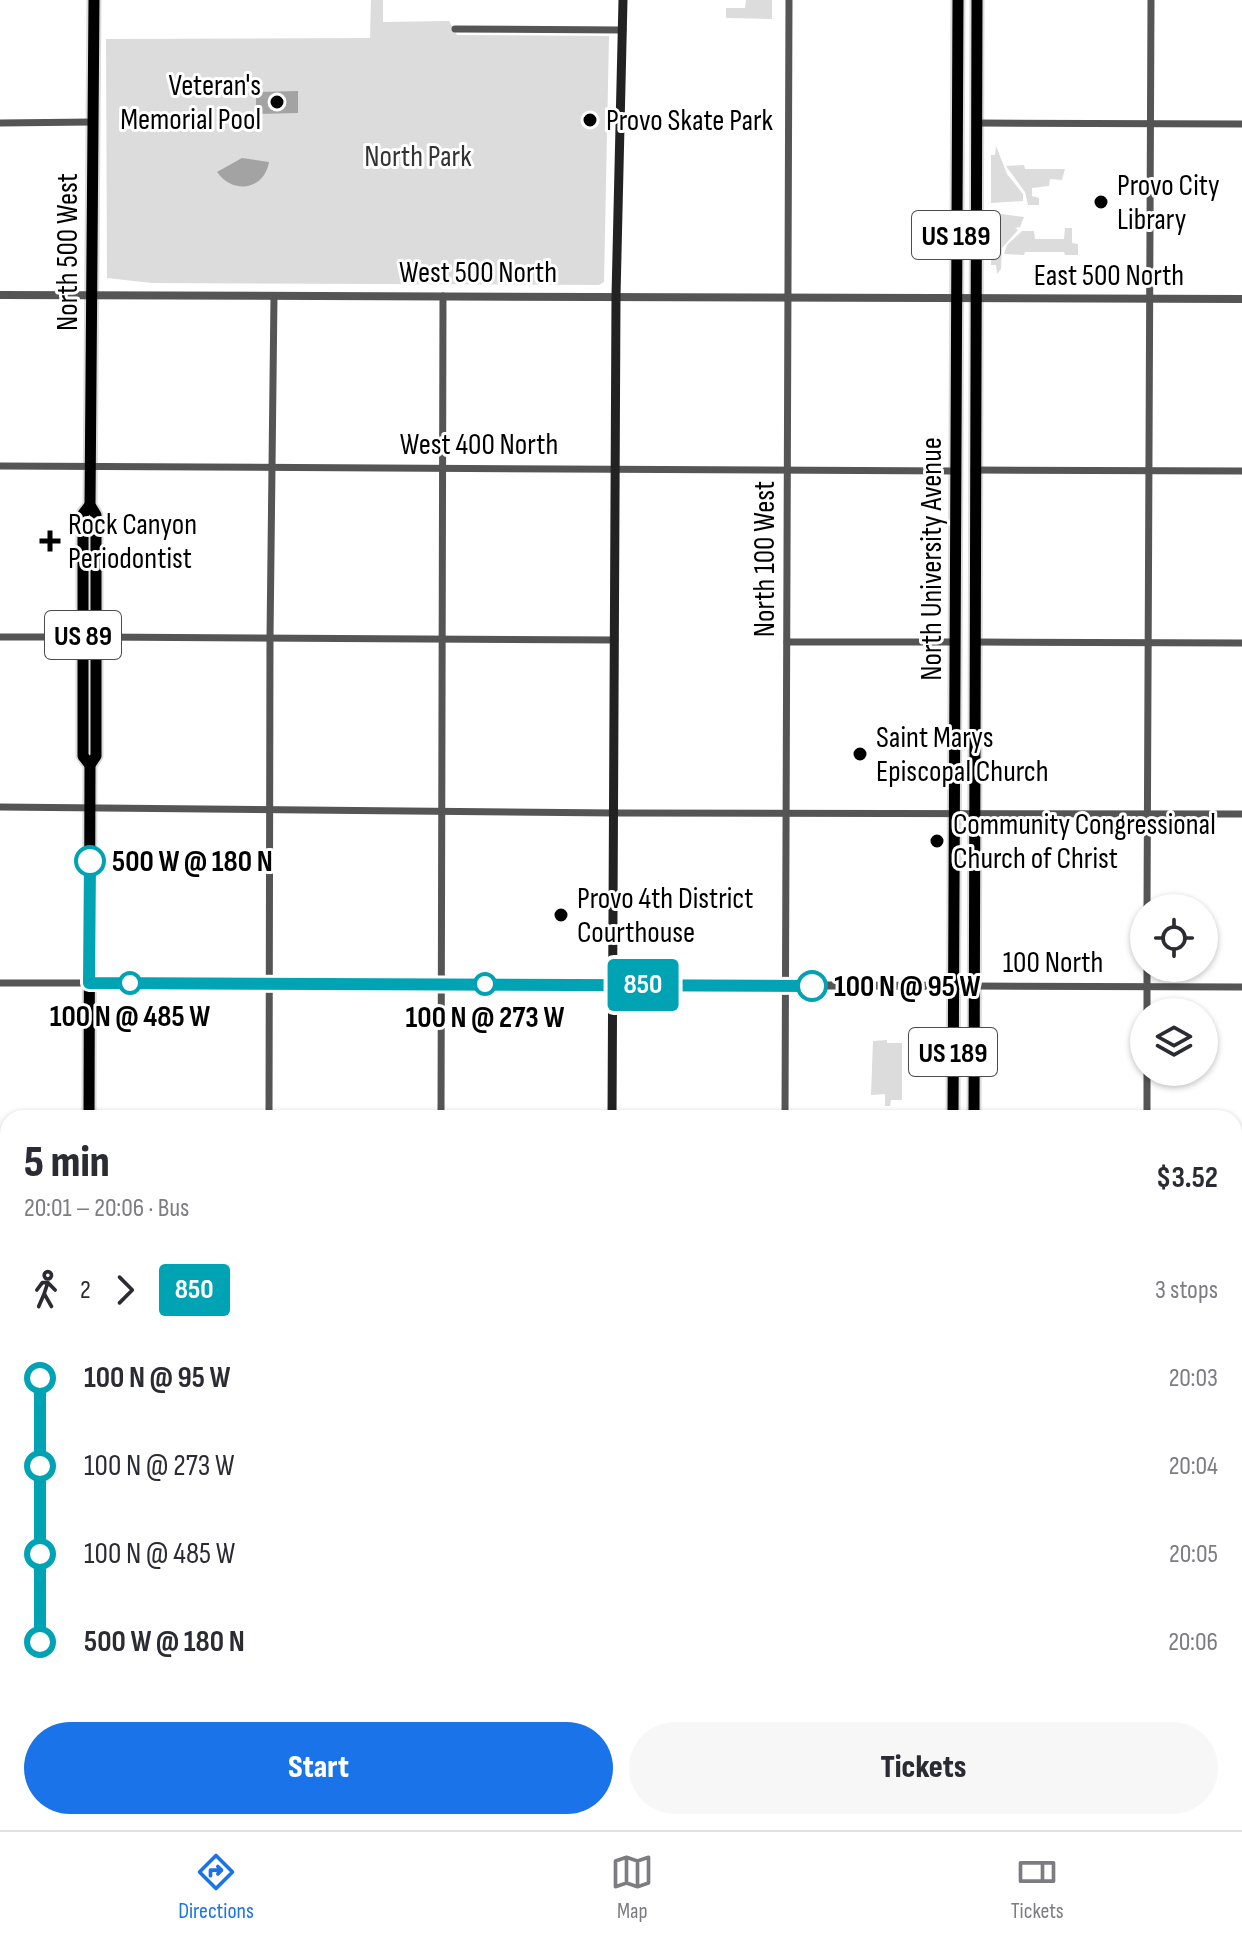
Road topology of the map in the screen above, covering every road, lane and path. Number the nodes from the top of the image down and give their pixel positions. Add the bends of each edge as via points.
1 (94, 0) edge
2 (623, 0) edge
3 (789, 0) edge
4 (958, 0) edge
5 (977, 0) edge
6 (1151, 0) edge
7 (455, 29) dead end
8 (623, 30) junction
9 (92, 122) junction
10 (0, 123) edge
11 (977, 123) junction
12 (1151, 123) junction
13 (1242, 124) edge
14 (0, 295) edge
15 (90, 295) junction
16 (274, 296) junction
17 (443, 296) junction
18 (616, 296) junction
19 (789, 297) junction
20 (955, 299) junction
21 (977, 299) junction
22 (1242, 299) edge
23 (1150, 300) junction
24 (0, 466) edge
25 (90, 467) junction
26 (273, 467) junction
27 (445, 468) junction
28 (617, 470) junction
29 (788, 470) junction
30 (974, 470) junction
31 (957, 471) junction
32 (1150, 471) junction
33 (1242, 471) edge
34 (90, 505) junction
35 (0, 637) edge
36 (83, 637) junction
37 (96, 637) junction
38 (270, 638) junction
39 (444, 638) junction
40 (615, 640) junction
41 (787, 642) junction
42 (955, 642) junction
43 (976, 642) junction
44 (1149, 642) junction
45 (1242, 643) edge
46 (90, 765) junction
47 (0, 807) edge
48 (90, 808) junction
49 (270, 808) junction
50 (442, 810) junction
51 (615, 813) junction
52 (787, 813) junction
53 (954, 813) junction
54 (975, 813) junction
55 (1242, 814) edge
56 (1148, 815) junction
57 (1147, 894) edge
58 (1146, 982) edge
59 (0, 983) edge
60 (89, 983) junction
61 (268, 983) junction
62 (443, 984) junction
63 (613, 985) junction
64 (786, 985) junction
65 (953, 986) junction
66 (974, 986) junction
67 (1146, 986) junction
68 (1242, 987) edge
69 (1146, 998) edge
70 (1147, 1086) edge
71 (89, 1110) edge
72 (269, 1110) edge
73 (441, 1110) edge
74 (612, 1110) edge
75 (785, 1110) edge
76 (953, 1110) edge
77 (974, 1110) edge
78 (1147, 1110) edge

1 - 9 main road, North 500 West / US 89
2 - 8 main road
3 - 19 street, North 100 West
4 - 20 main road, North University Avenue / US 189
5 - 11 main road, North University Avenue / US 189
6 - 12 street
7 - 8 street
8 - 18 main road
9 - 10 street
9 - 15 main road, North 500 West / US 89
11 - 12 street
11 - 21 main road, North University Avenue / US 189
12 - 13 street
12 - 23 street
14 - 15 street, West 500 North
15 - 16 street, West 500 North
15 - 25 main road, North 500 West / US 89
16 - 17 street, West 500 North
16 - 26 street
17 - 18 street, West 500 North
17 - 27 street
18 - 19 street, West 500 North
18 - 28 main road
19 - 20 street, West 500 North
19 - 29 street, North 100 West
20 - 21 street, East 500 North
20 - 31 main road, North University Avenue / US 189
21 - 23 street, East 500 North
21 - 30 main road, North University Avenue / US 189
22 - 23 street, East 500 North
23 - 32 street
24 - 25 street, West 400 North
25 - 26 street, West 400 North
25 - 34 main road, North 500 West / US 89
26 - 27 street, West 400 North
26 - 38 street
27 - 28 street, West 400 North
27 - 39 street
28 - 29 street, West 400 North
28 - 40 main road
29 - 31 street, West 400 North
29 - 41 street, North 100 West
30 - 32 street
30 - 43 main road, North University Avenue / US 189
31 - 42 main road, North University Avenue / US 189
32 - 33 street
32 - 44 street
34 - 36 main road, North 500 West / US 89 via 83,514
34 - 37 main road, North 500 West / US 89 via 96,515
35 - 36 street
36 - 46 main road, North 500 West / US 89 via 83,756
37 - 38 street
37 - 46 main road, North 500 West / US 89 via 96,756
38 - 39 street
38 - 49 street
39 - 40 street
39 - 50 street
40 - 51 main road
41 - 42 street
41 - 52 street, North 100 West
42 - 53 main road, North University Avenue / US 189
43 - 44 street
43 - 54 main road, North University Avenue / US 189
44 - 45 street
44 - 56 street
46 - 48 main road, North 500 West / US 89
47 - 48 street
48 - 49 street
48 - 60 main road, North 500 West / US 89
49 - 50 street
49 - 61 street
50 - 51 street
50 - 62 street
51 - 52 street
51 - 63 main road
52 - 53 street
52 - 64 street, North 100 West
53 - 54 street
53 - 65 main road, North University Avenue / US 189
54 - 56 street
54 - 66 main road, North University Avenue / US 189
55 - 56 street
56 - 57 street
58 - 67 street
59 - 60 street, 100 North
60 - 61 street, 100 North
60 - 71 main road, North 500 West / US 89
61 - 62 street, 100 North
61 - 72 street
62 - 63 street, 100 North
62 - 73 street
63 - 64 street, 100 North
63 - 74 main road
64 - 65 street, 100 North
64 - 75 street, North 100 West
65 - 66 street, 100 North
65 - 76 main road, North University Avenue / US 189
66 - 67 street, 100 North
66 - 77 main road, North University Avenue / US 189
67 - 68 street, 100 North
67 - 69 street
70 - 78 street

